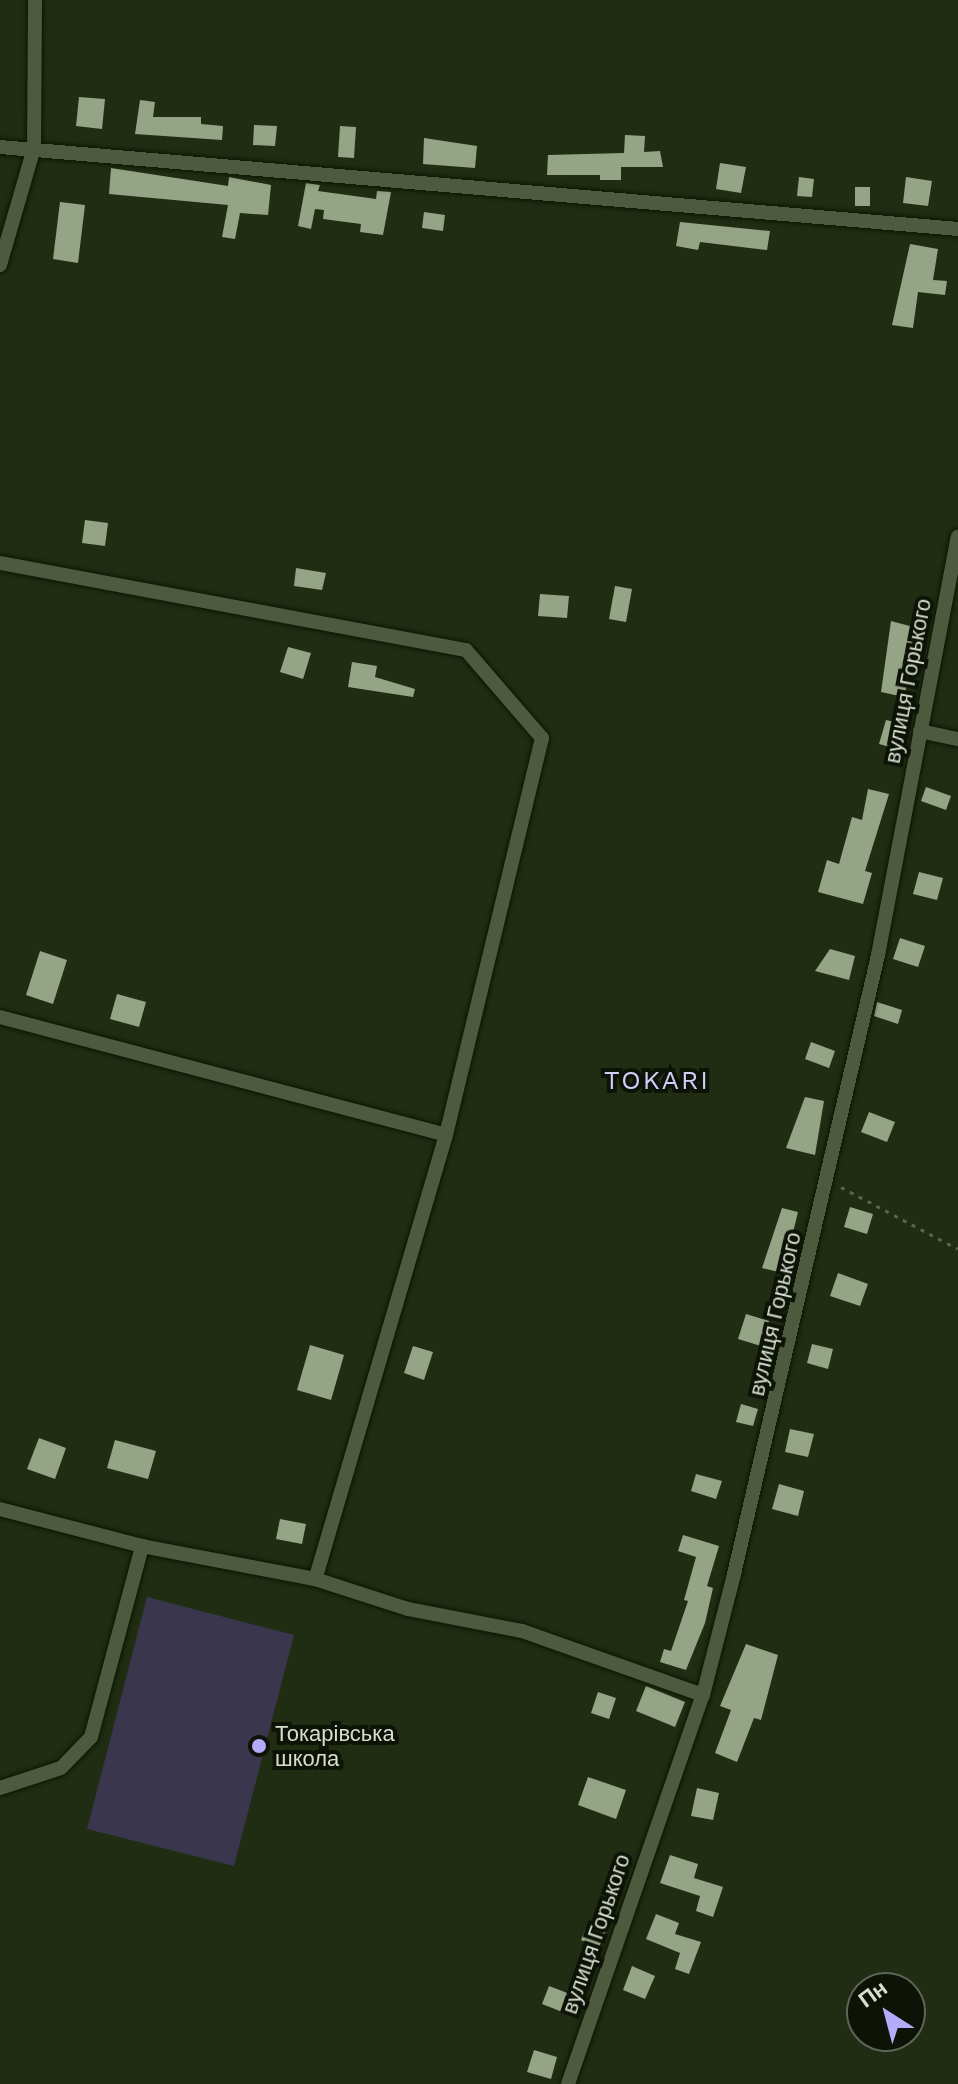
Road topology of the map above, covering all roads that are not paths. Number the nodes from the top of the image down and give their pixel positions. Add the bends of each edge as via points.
1 (35, 0) edge
2 (0, 147) edge
3 (34, 148) junction
4 (958, 229) edge
5 (0, 265) edge
6 (958, 537) edge
7 (0, 563) edge
8 (920, 731) junction
9 (958, 739) edge
10 (0, 1017) edge
11 (446, 1135) junction
12 (0, 1509) edge
13 (142, 1546) junction
14 (315, 1579) junction
15 (703, 1695) junction
16 (0, 1788) edge
17 (568, 2084) edge

1 - 3 street
2 - 3 street
3 - 4 street
3 - 5 street
6 - 8 street, вулиця Горького
7 - 11 street via 466,650 542,738
8 - 9 street
8 - 15 street, вулиця Горького via 829,1180
10 - 11 street
11 - 14 street
12 - 13 street
13 - 14 street
13 - 16 street via 91,1737 61,1768
14 - 15 street via 408,1609 522,1631
15 - 17 street, вулиця Горького

